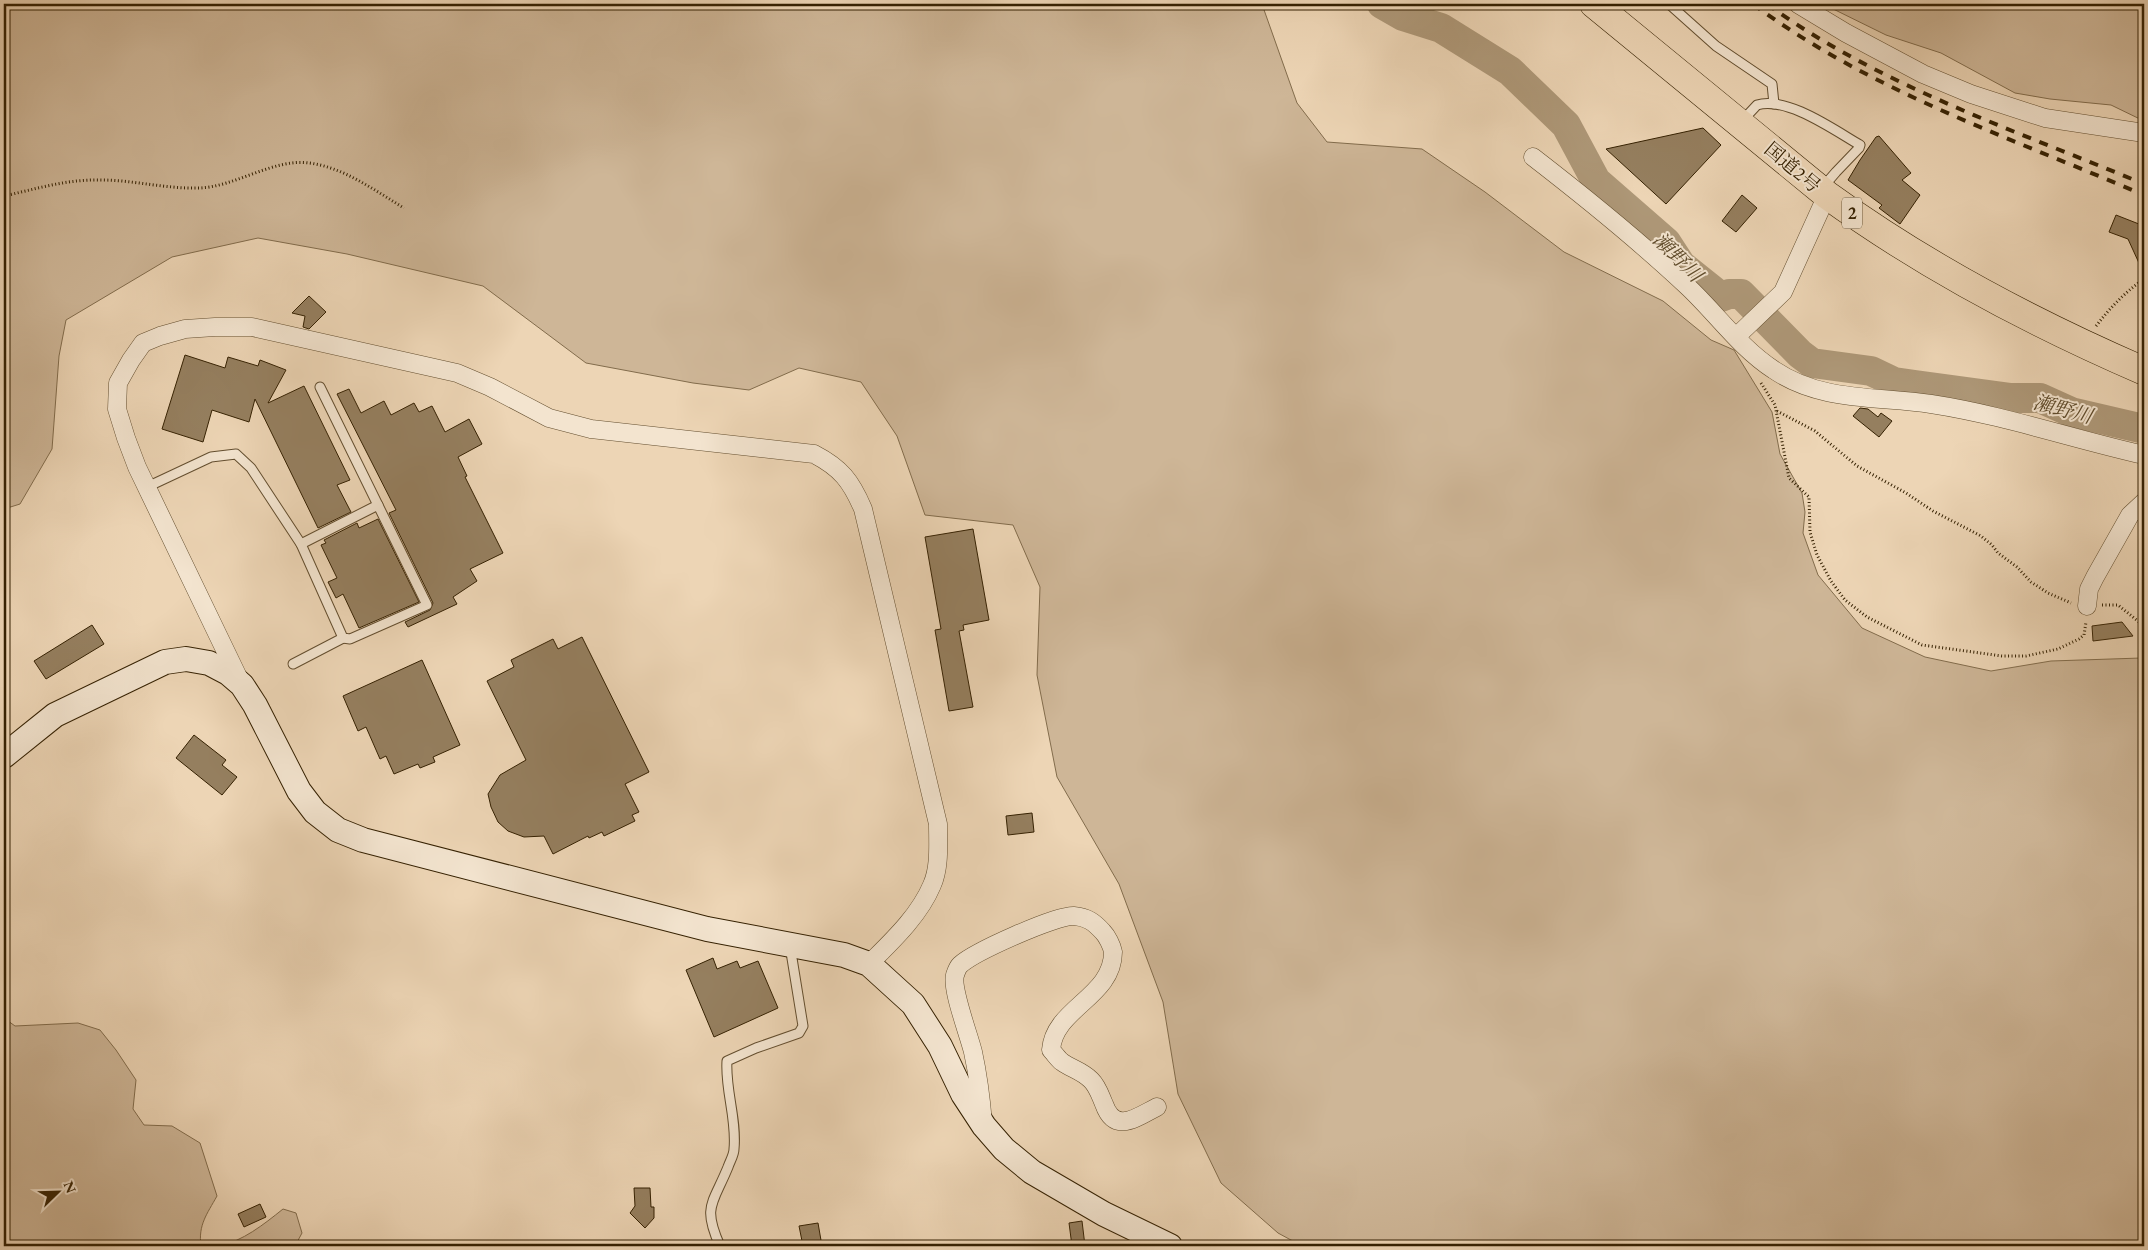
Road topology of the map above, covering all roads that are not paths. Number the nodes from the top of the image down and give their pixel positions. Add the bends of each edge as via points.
1 (1594, 4) edge
2 (1669, 4) edge
3 (1798, 4) edge
4 (1774, 104) junction
5 (1740, 123) junction
6 (2144, 133) edge
7 (1534, 157) dead end
8 (1824, 192) junction
9 (1738, 335) dead end
10 (2144, 371) edge
11 (320, 387) dead end
12 (2144, 455) edge
13 (147, 487) junction
14 (2144, 502) edge
15 (378, 506) junction
16 (301, 544) junction
17 (2087, 606) road end
18 (343, 638) junction
19 (293, 664) dead end
20 (242, 685) junction
21 (4, 756) edge
22 (790, 946) junction
23 (869, 964) junction
24 (1157, 1107) dead end
25 (984, 1126) junction
26 (720, 1246) edge
27 (1170, 1246) edge

1 - 5 highway, 国道2号 / 2
2 - 4 lane via 1716,46 1772,84
3 - 6 street via 1916,70 1971,94 2045,118
4 - 5 lane via 1757,105
4 - 8 lane via 1812,116 1860,144
5 - 8 highway, 国道2号 / 2
7 - 12 street via 1645,248 1707,305 1753,354 1792,381 1828,393 1930,404 1994,417
8 - 9 street via 1783,292
8 - 10 highway, 国道2号 / 2 via 1934,266 2082,344
11 - 15 lane
13 - 16 lane via 210,458 236,454 251,468
13 - 20 street
13 - 23 street via 117,409 118,383 144,343 185,329 215,326 252,327 457,373 549,418 591,429 814,454 834,464 855,490 863,509 938,824 938,864 932,885 896,937
14 - 17 street via 2130,515 2089,588
15 - 16 lane
15 - 18 lane via 427,605 350,639
16 - 18 lane
18 - 19 lane
20 - 21 street via 209,663 165,662 55,715
20 - 22 street via 256,704 299,791 315,812 338,830 363,840 509,879 707,929
22 - 23 street via 844,955
22 - 26 lane via 803,1026 799,1033 727,1061 726,1075 734,1116 734,1151 712,1201 709,1218
23 - 25 street via 913,1004
24 - 25 street via 1126,1122 1115,1120 1092,1081 1078,1069 1062,1062 1051,1050 1052,1038 1060,1026 1110,971 1113,949 1104,933 1089,919 1072,916 1059,918 997,944 973,956 956,971 954,976 972,1051
25 - 27 street via 1004,1149 1032,1172 1104,1214

